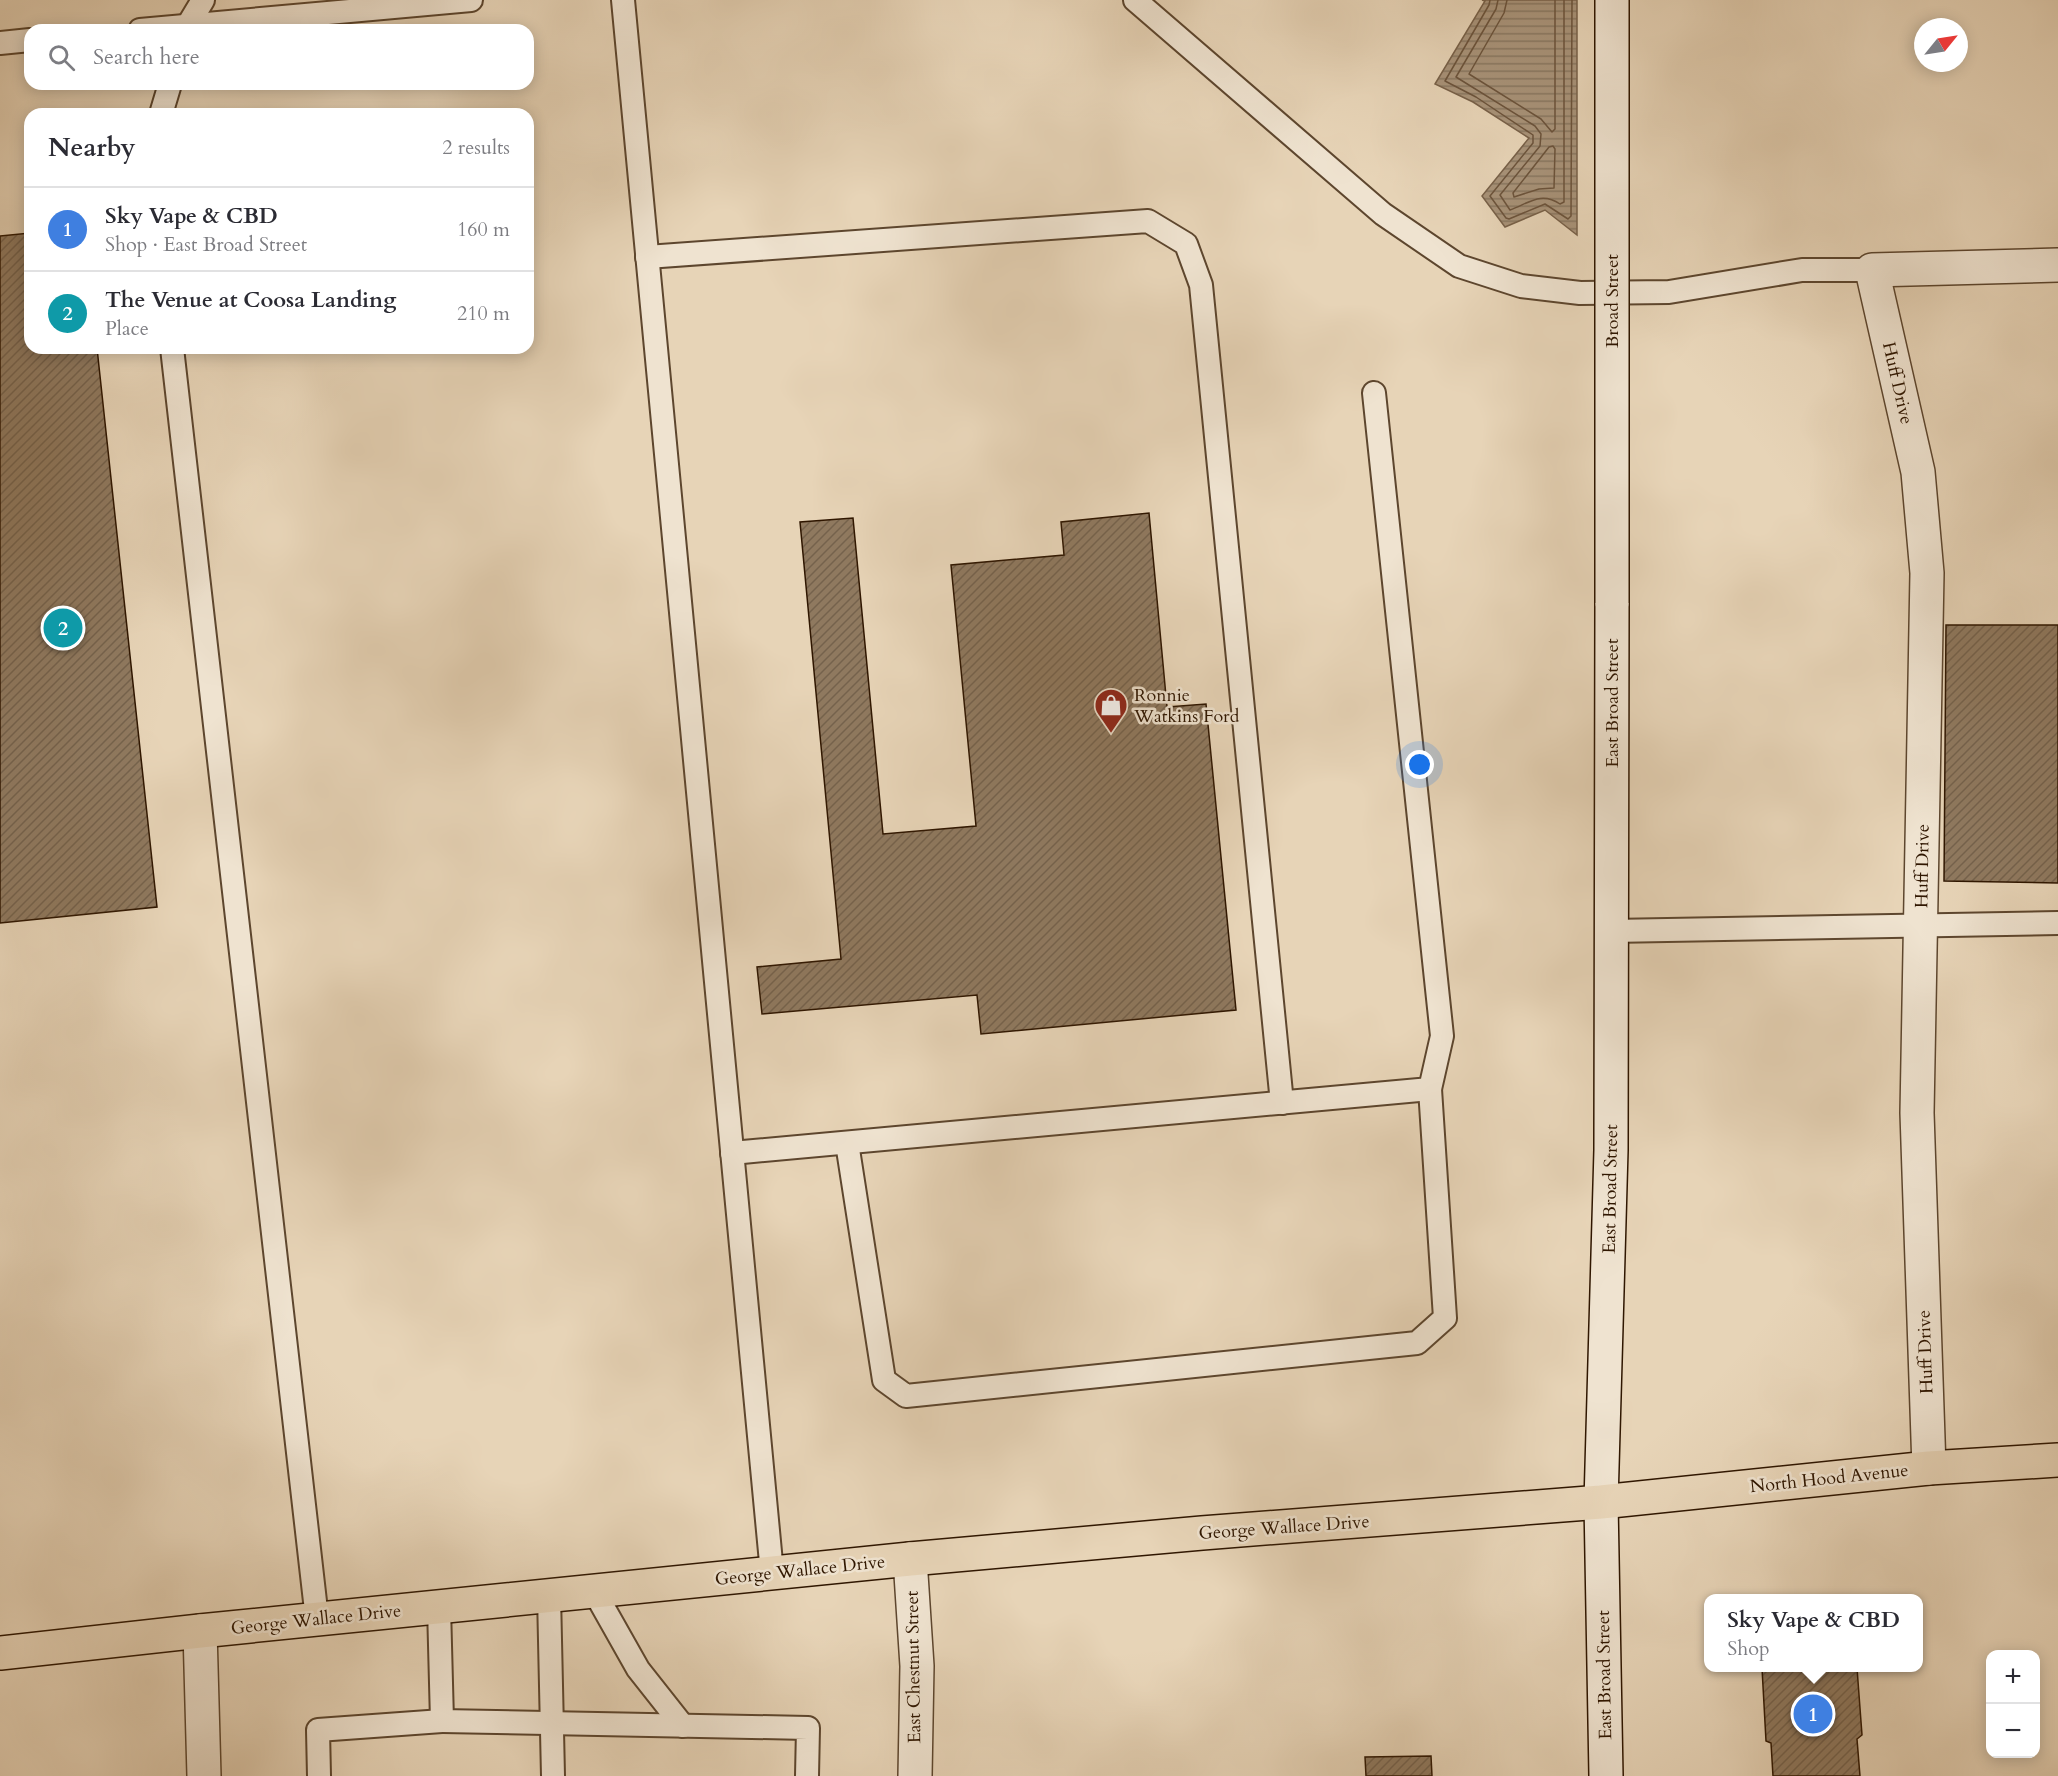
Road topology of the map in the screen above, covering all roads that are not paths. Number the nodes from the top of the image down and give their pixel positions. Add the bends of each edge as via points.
1 (202, 0) edge
2 (471, 0) edge
3 (622, 0) edge
4 (1135, 0) edge
5 (1612, 0) edge
6 (188, 24) edge
7 (227, 24) edge
8 (24, 41) edge
9 (0, 43) edge
10 (168, 90) edge
11 (163, 108) edge
12 (647, 257) junction
13 (2058, 265) edge
14 (1872, 270) junction
15 (173, 354) edge
16 (1374, 393) dead end
17 (1612, 603) joint
18 (2058, 923) edge
19 (1921, 927) junction
20 (1611, 931) junction
21 (1430, 1089) junction
22 (1282, 1103) junction
23 (847, 1143) junction
24 (732, 1153) junction
25 (2058, 1460) edge
26 (1929, 1468) junction
27 (1601, 1502) junction
28 (910, 1558) junction
29 (772, 1573) junction
30 (594, 1591) junction
31 (549, 1595) junction
32 (439, 1607) junction
33 (317, 1619) junction
34 (200, 1631) junction
35 (0, 1653) edge
36 (442, 1721) junction
37 (552, 1723) junction
38 (683, 1726) junction
39 (204, 1776) edge
40 (319, 1776) edge
41 (553, 1776) edge
42 (807, 1776) edge
43 (915, 1776) edge
44 (1606, 1776) edge

1 - 6 lane
2 - 7 lane
3 - 12 lane
4 - 14 lane via 1383,213 1459,266 1521,286 1580,293 1669,292 1802,270
5 - 17 main road, Broad Street, bridge
8 - 9 lane
10 - 11 lane
12 - 22 lane via 1148,221 1186,244 1201,285
12 - 24 lane
13 - 14 main road
14 - 19 main road, Huff Drive via 1918,472 1927,573
15 - 33 lane
16 - 21 lane via 1442,1036
17 - 20 main road, East Broad Street
18 - 19 lane
19 - 20 lane
19 - 26 main road, Huff Drive via 1917,1113
20 - 27 main road, East Broad Street via 1611,1150
21 - 22 lane
21 - 23 lane via 1445,1318 1417,1343 906,1396 884,1380
22 - 23 lane
23 - 24 lane
24 - 29 lane
25 - 26 highway, North Hood Avenue
26 - 27 highway, North Hood Avenue
27 - 28 highway, George Wallace Drive
27 - 44 main road, East Broad Street
28 - 29 highway, George Wallace Drive
28 - 43 main road, East Chestnut Street via 917,1666
29 - 30 highway, George Wallace Drive
30 - 31 highway, George Wallace Drive
30 - 38 lane via 638,1669
31 - 32 highway, George Wallace Drive
31 - 37 lane
32 - 33 highway, George Wallace Drive
32 - 36 lane
33 - 34 highway, George Wallace Drive
34 - 35 highway, George Wallace Drive
34 - 39 main road
36 - 37 lane
36 - 40 lane via 318,1730
37 - 38 lane
37 - 41 lane
38 - 42 lane via 808,1728

